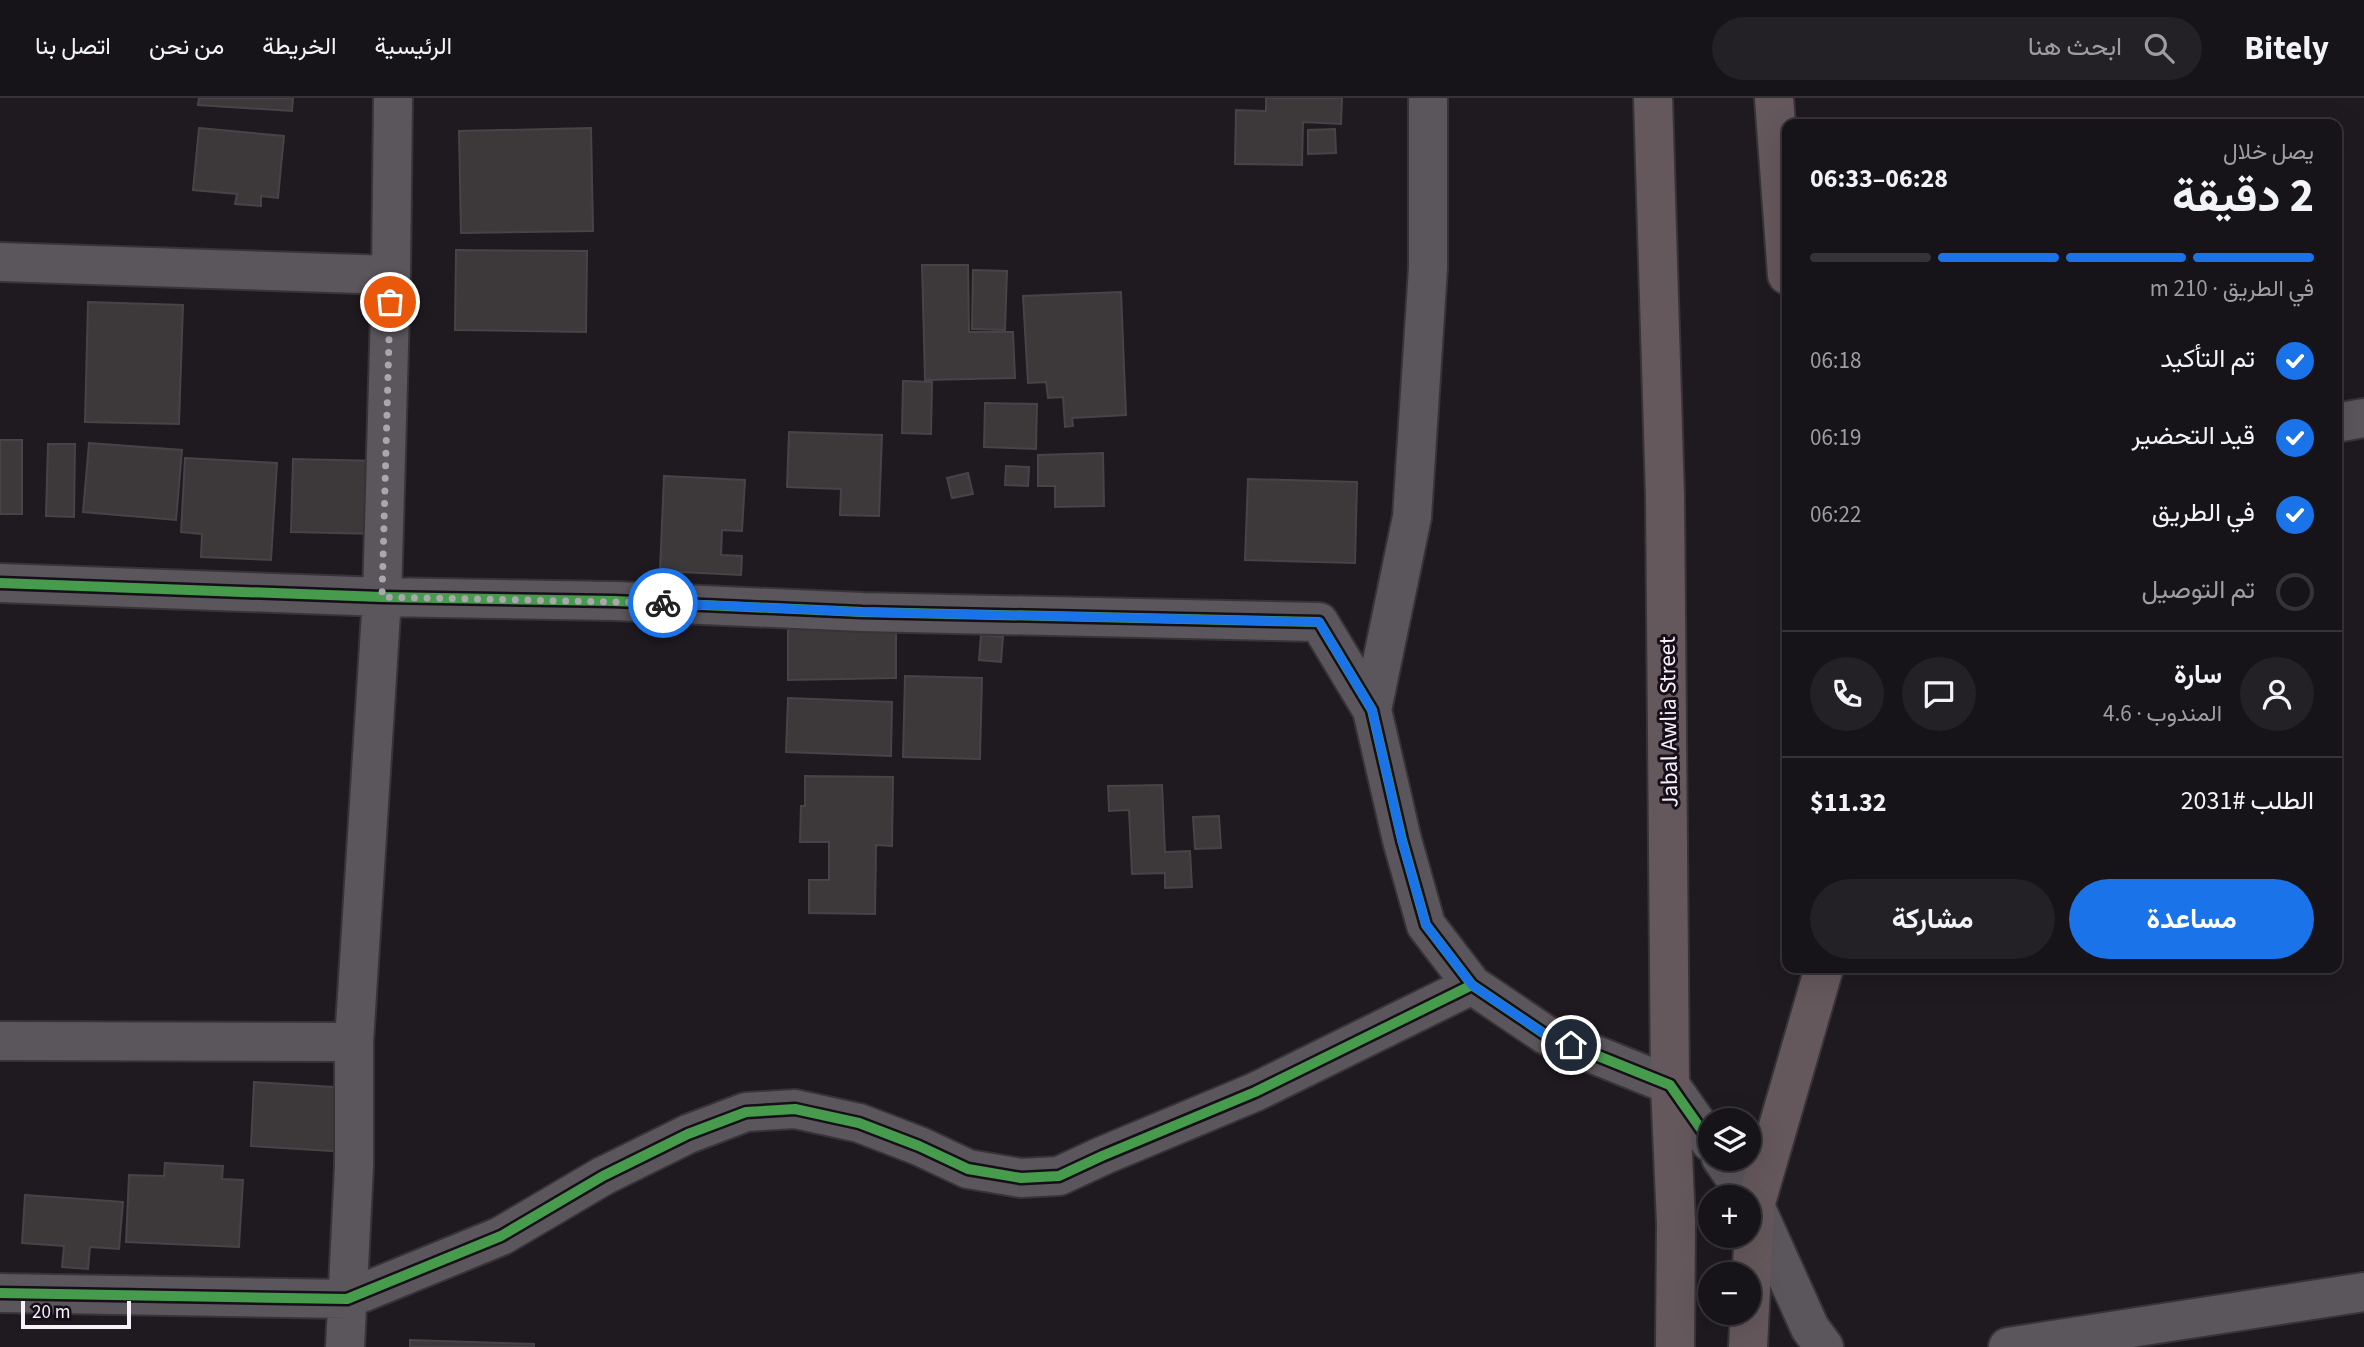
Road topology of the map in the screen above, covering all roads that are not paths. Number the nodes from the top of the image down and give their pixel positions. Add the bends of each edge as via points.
1 (393, 98) edge
2 (1429, 98) edge
3 (1653, 98) edge
4 (1774, 98) edge
5 (1782, 207) edge
6 (0, 262) edge
7 (391, 275) junction
8 (2364, 418) edge
9 (2342, 422) edge
10 (0, 583) edge
11 (382, 597) junction
12 (1372, 710) junction
13 (1823, 973) edge
14 (1472, 985) junction
15 (0, 1041) edge
16 (354, 1042) junction
17 (1670, 1086) junction
18 (1698, 1125) edge
19 (1761, 1185) edge
20 (1761, 1219) edge
21 (1753, 1248) edge
22 (2364, 1292) edge
23 (0, 1293) edge
24 (347, 1299) junction
25 (345, 1347) edge
26 (1675, 1347) edge
27 (1748, 1347) edge
28 (1824, 1347) edge
29 (2008, 1347) edge

1 - 7 street
2 - 12 street via 1428,268 1412,517
3 - 17 highway, Jabal Awlia Street via 1665,497
4 - 5 highway
6 - 7 street
7 - 11 street
8 - 9 street
10 - 11 street
11 - 12 street via 1319,622
11 - 16 street
12 - 14 street via 1426,925
13 - 19 highway
14 - 17 street via 1546,1035
14 - 24 street via 1255,1091 1059,1177 1021,1178 968,1169 859,1123 795,1108 746,1112 688,1134 603,1177 501,1236
15 - 16 street
16 - 24 street
17 - 18 street
17 - 26 highway, Jabal Awlia Street
20 - 28 street via 1810,1328
21 - 27 highway
22 - 29 street
23 - 24 street
24 - 25 street

